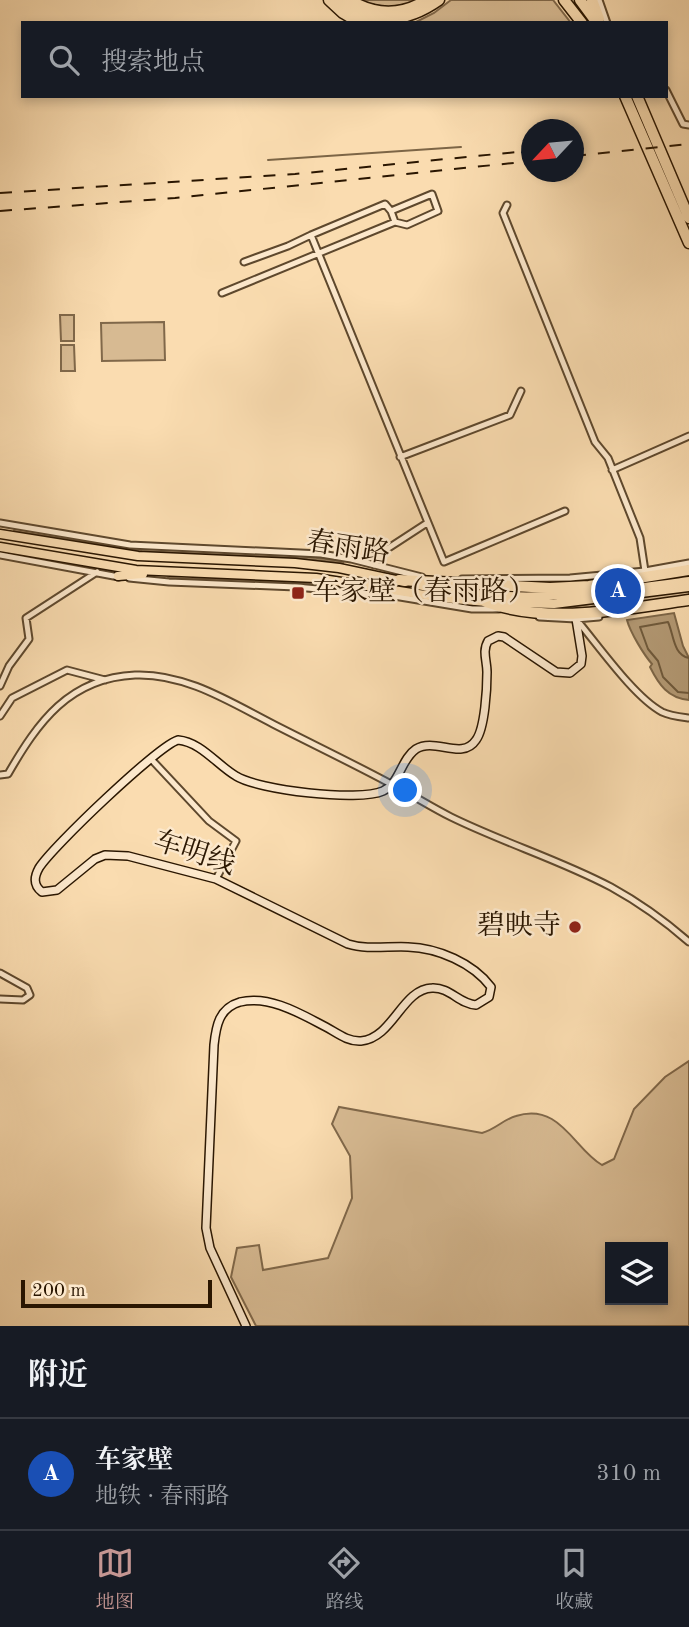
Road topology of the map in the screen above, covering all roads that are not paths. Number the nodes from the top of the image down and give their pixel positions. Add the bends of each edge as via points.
1 (329, 0) edge
2 (338, 0) edge
3 (350, 0) edge
4 (426, 0) edge
5 (439, 0) edge
6 (564, 0) edge
7 (580, 0) edge
8 (592, 0) edge
9 (599, 0) edge
10 (357, 21) edge
11 (580, 21) edge
12 (597, 21) edge
13 (598, 21) edge
14 (606, 21) edge
15 (668, 94) edge
16 (626, 98) edge
17 (638, 98) edge
18 (689, 125) edge
19 (507, 205) dead end
20 (391, 211) junction
21 (689, 218) edge
22 (395, 222) junction
23 (311, 235) junction
24 (689, 243) edge
25 (319, 254) junction
26 (244, 262) dead end
27 (222, 293) dead end
28 (521, 391) dead end
29 (689, 436) edge
30 (400, 457) junction
31 (612, 470) junction
32 (565, 511) dead end
33 (0, 523) edge
34 (427, 523) junction
35 (0, 534) edge
36 (0, 547) edge
37 (0, 555) edge
38 (689, 563) edge
39 (374, 565) junction
40 (645, 570) junction
41 (689, 570) edge
42 (97, 572) junction
43 (170, 572) junction
44 (118, 576) junction
45 (399, 580) junction
46 (436, 581) junction
47 (689, 581) edge
48 (355, 584) junction
49 (689, 587) edge
50 (394, 596) junction
51 (689, 602) edge
52 (486, 603) junction
53 (507, 610) junction
54 (572, 617) junction
55 (106, 680) junction
56 (0, 686) edge
57 (0, 716) edge
58 (689, 718) edge
59 (150, 759) junction
60 (0, 775) edge
61 (392, 784) junction
62 (216, 879) junction
63 (689, 942) edge
64 (0, 973) edge
65 (0, 999) edge
66 (246, 1326) edge

1 - 10 highway
2 - 5 highway via 356,13 384,20 410,16
3 - 4 highway via 384,13 400,12
6 - 11 highway
7 - 12 highway
8 - 13 highway
9 - 14 street
15 - 18 street via 683,124
16 - 24 highway
17 - 21 highway
19 - 31 street via 503,213 595,442
20 - 22 street
20 - 22 street via 432,194 438,211 407,225
20 - 23 street via 385,204
22 - 25 street
23 - 25 street
23 - 26 street
25 - 27 street
25 - 30 street
28 - 30 street via 510,415
29 - 31 street
30 - 34 street
31 - 40 street via 640,538
32 - 34 street via 444,562
33 - 39 street via 130,545 300,552
34 - 39 street via 384,551
35 - 45 main road, 春雨路 via 138,556 295,563
36 - 43 main road, 春雨路
37 - 42 street
38 - 40 street
39 - 46 street
40 - 46 street via 548,580
41 - 46 highway via 550,588
42 - 44 street
42 - 56 street via 26,618 29,639
43 - 44 main road
43 - 48 main road, 春雨路 via 289,576
44 - 50 street
45 - 46 highway
45 - 47 main road, 春雨路 via 463,593 527,598 580,596
48 - 50 main road
48 - 52 main road, 春雨路
49 - 52 main road, 春雨路 via 566,603
50 - 53 street
51 - 54 highway
52 - 53 highway
53 - 54 highway
54 - 58 street via 649,702 662,712
54 - 61 main road via 580,664 570,673 550,668 503,636 488,641 478,738 465,749 428,745 416,750
55 - 57 street via 67,670 12,698
55 - 60 street via 58,705 37,726 8,774
55 - 61 street via 137,675 178,679
59 - 61 main road, 车明线 via 172,741 184,740 234,775 254,783 342,797 375,793
59 - 62 street via 209,821 236,841
59 - 62 main road, 车明线 via 43,862 35,875 38,890 57,890 105,855 140,858
61 - 63 street via 451,817 609,886 648,909
62 - 66 main road, 车明线 via 348,944 411,947 456,959 482,977 492,992 486,1001 472,1005 447,991 428,988 414,996 377,1036 361,1041 345,1038 272,1003 236,1003 221,1015 215,1037 206,1228 210,1248
64 - 65 street via 30,992 23,1000

